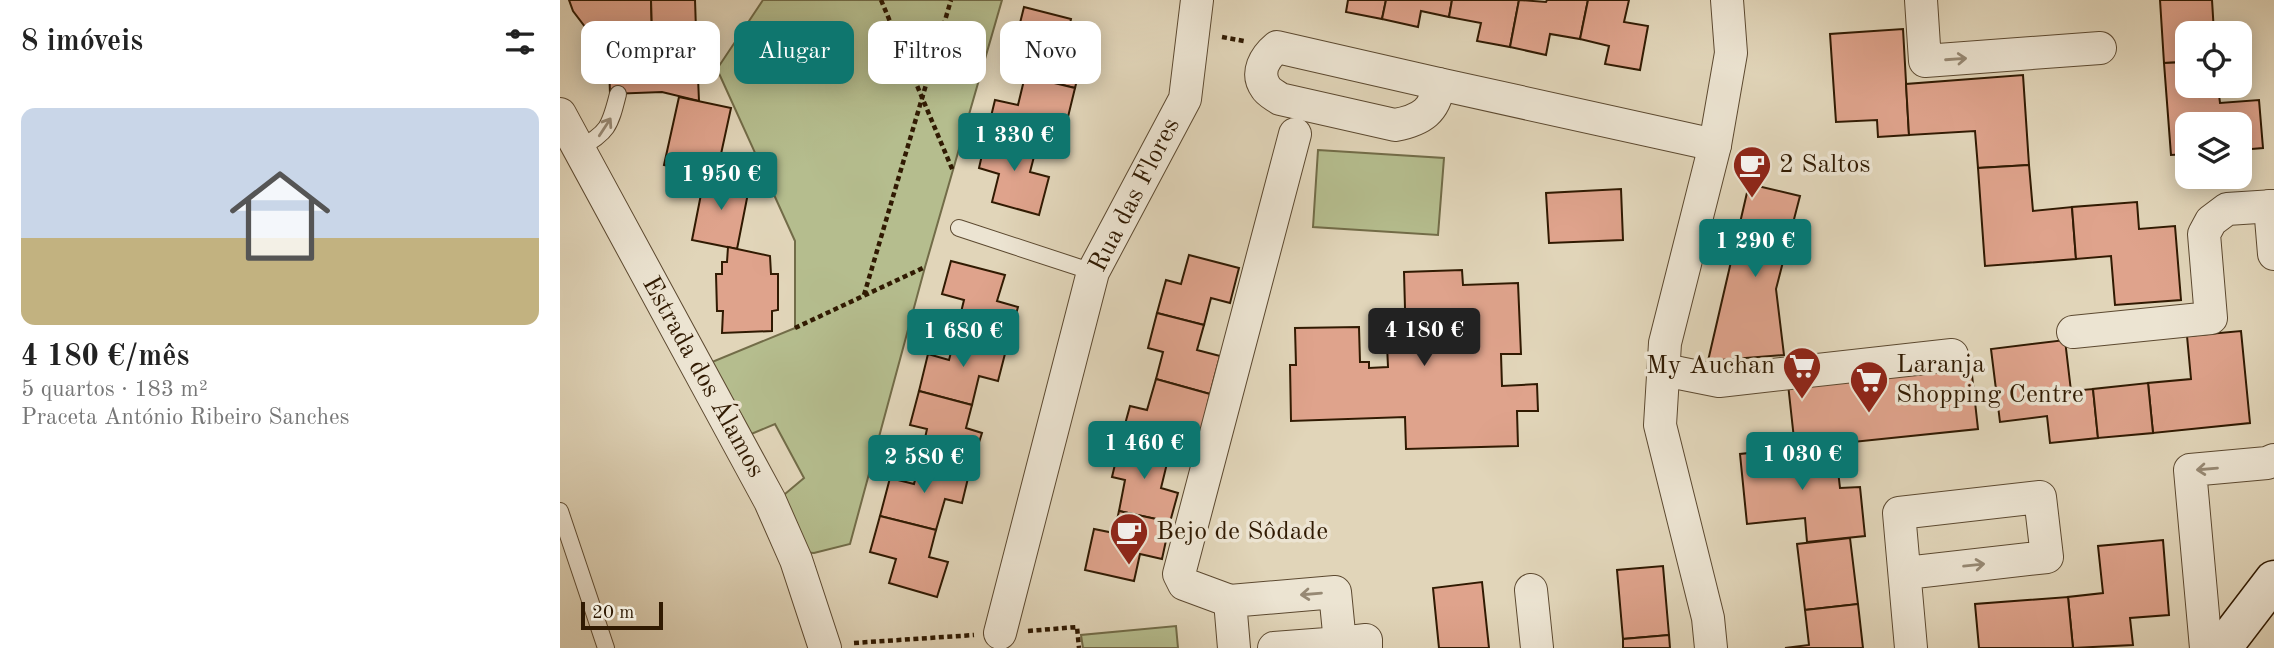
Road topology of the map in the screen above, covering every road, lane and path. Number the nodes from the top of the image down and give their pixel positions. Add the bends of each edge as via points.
1 (881, 0) edge
2 (951, 0) edge
3 (1197, 0) edge
4 (1727, 0) edge
5 (1921, 0) edge
6 (1194, 31) junction
7 (1277, 47) junction
8 (2100, 48) dead end
9 (1439, 84) junction
10 (618, 94) dead end
11 (922, 97) junction
12 (560, 114) edge
13 (1295, 134) dead end
14 (1715, 145) junction
15 (578, 149) junction
16 (953, 171) dead end
17 (2272, 206) edge
18 (958, 228) dead end
19 (2274, 254) edge
20 (925, 267) dead end
21 (1093, 272) junction
22 (864, 295) junction
23 (794, 328) dead end
24 (2073, 332) dead end
25 (1952, 355) dead end
26 (1664, 370) junction
27 (2274, 460) edge
28 (560, 510) edge
29 (1906, 573) junction
30 (2274, 580) edge
31 (1531, 590) dead end
32 (1230, 601) junction
33 (2274, 619) edge
34 (1000, 633) junction
35 (1353, 645) edge
36 (825, 647) edge
37 (606, 648) edge
38 (1079, 648) edge
39 (1234, 648) edge
40 (1274, 648) edge
41 (1537, 648) edge
42 (1711, 648) edge
43 (1911, 648) edge
44 (2206, 648) edge
45 (2222, 648) edge
46 (2252, 648) edge

1 - 11 path
2 - 11 path
3 - 6 street, Rua das Flores
4 - 14 street via 1731,53
5 -> 8 street via 1925,61
6 - 7 path
6 - 21 street, Rua das Flores via 1185,99
7 - 9 street
7 - 9 street via 1266,56 1261,70 1265,88 1280,99 1395,125 1427,113 1437,99
9 - 14 street
15 -> 10 lane via 606,131
11 - 16 path
11 - 22 path
12 - 15 street, Estrada dos Álamos
13 - 32 street via 1179,574 1184,584
14 - 26 street via 1665,343
15 - 36 street, Estrada dos Álamos via 771,501
17 - 19 street
17 - 24 street via 2227,209 2211,221 2204,234 2211,318
18 - 21 lane
20 - 22 path
21 - 34 street, Rua das Flores
22 - 23 path
25 - 26 street via 1719,381
26 - 42 street via 1660,425 1708,618
27 -> 44 street via 2190,470
28 - 37 lane
29 -> 29 street via 2047,557 2040,497 1899,513
29 - 43 street
30 - 45 main road
31 - 41 street
35 -> 32 street via 1335,592
32 - 39 street
33 - 46 main road
34 - 36 path
34 - 38 path via 1077,627
35 - 40 street

